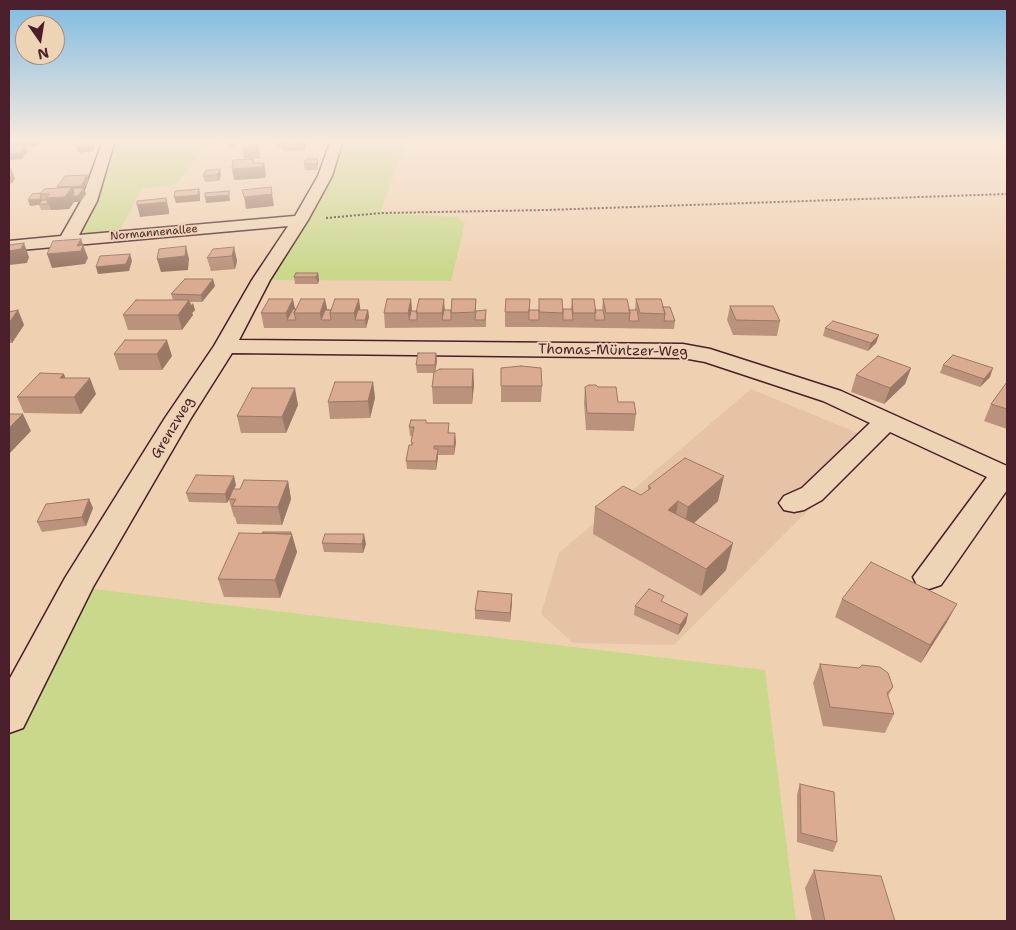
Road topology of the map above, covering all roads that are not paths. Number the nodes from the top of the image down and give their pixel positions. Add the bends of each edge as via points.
1 (95, 183) edge
2 (321, 183) edge
3 (300, 220) junction
4 (67, 241) junction
5 (9, 246) edge
6 (225, 346) junction
7 (887, 421) junction
8 (1006, 475) edge
9 (794, 503) dead end
10 (929, 577) dead end
11 (9, 716) edge

1 - 4 street
2 - 3 street, Grenzweg
3 - 4 street, Normannenallee
3 - 6 street, Grenzweg via 261,280
4 - 5 street, Normannenallee
6 - 7 street, Thomas-Müntzer-Weg via 683,351 710,356 832,396
6 - 11 street, Grenzweg via 77,587
7 - 8 street, Thomas-Müntzer-Weg
7 - 9 street via 812,494
8 - 10 street

